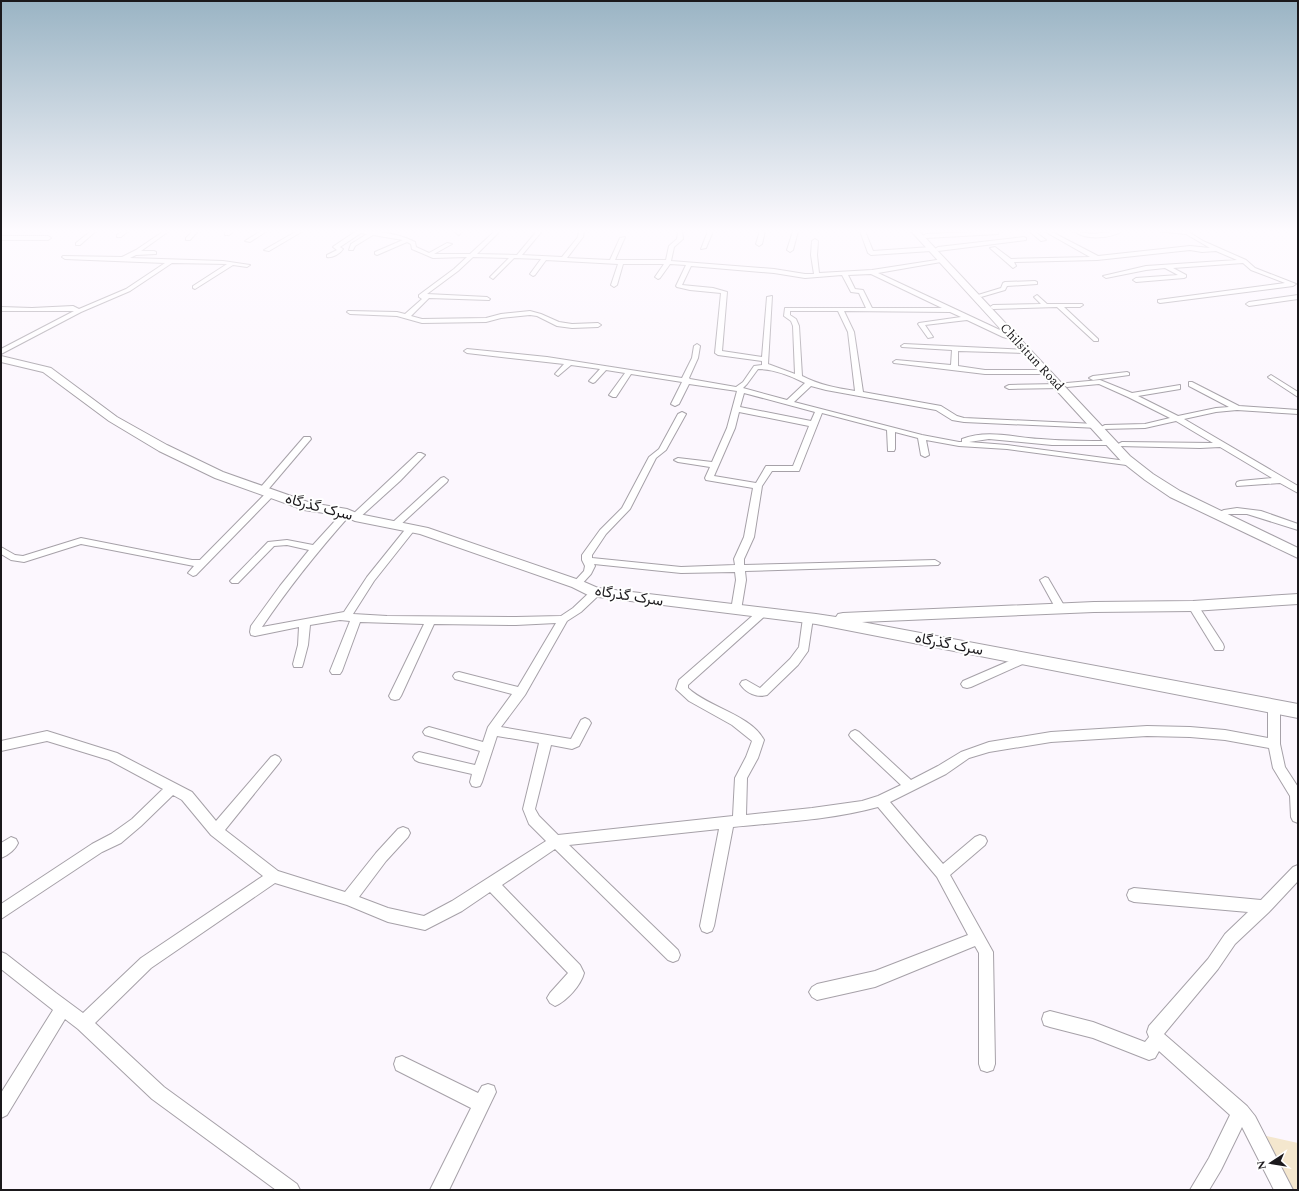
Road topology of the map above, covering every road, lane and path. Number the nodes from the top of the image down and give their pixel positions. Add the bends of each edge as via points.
1 (133, 287) edge
2 (434, 287) edge
3 (682, 287) edge
4 (852, 287) edge
5 (903, 287) edge
6 (966, 287) edge
7 (973, 287) edge
8 (1004, 287) edge
9 (1282, 287) edge
10 (981, 295) junction
11 (421, 296) junction
12 (770, 297) dead end
13 (1037, 297) dead end
14 (1298, 297) edge
15 (487, 299) dead end
16 (1160, 300) dead end
17 (1249, 304) dead end
18 (1080, 305) dead end
19 (1046, 306) junction
20 (1059, 306) junction
21 (993, 307) junction
22 (1, 309) edge
23 (840, 309) junction
24 (870, 309) junction
25 (952, 310) junction
26 (79, 311) junction
27 (350, 312) dead end
28 (406, 317) junction
29 (969, 318) junction
30 (598, 325) dead end
31 (930, 337) dead end
32 (1014, 338) junction
33 (1096, 340) dead end
34 (696, 346) dead end
35 (904, 346) dead end
36 (955, 348) junction
37 (467, 351) dead end
38 (1, 352) edge
39 (1027, 352) junction
40 (1, 359) edge
41 (766, 359) junction
42 (896, 362) dead end
43 (569, 363) junction
44 (767, 367) junction
45 (604, 368) junction
46 (954, 368) junction
47 (629, 372) junction
48 (1046, 372) junction
49 (558, 374) dead end
50 (1127, 374) dead end
51 (799, 377) junction
52 (1271, 377) dead end
53 (686, 380) junction
54 (593, 381) dead end
55 (810, 383) junction
56 (1097, 383) junction
57 (1192, 384) dead end
58 (1063, 386) junction
59 (1298, 386) edge
60 (1009, 387) dead end
61 (1177, 387) dead end
62 (1287, 387) junction
63 (739, 390) junction
64 (859, 393) junction
65 (613, 395) dead end
66 (1131, 395) junction
67 (1298, 395) edge
68 (788, 403) junction
69 (675, 404) dead end
70 (737, 408) junction
71 (1237, 408) junction
72 (819, 411) junction
73 (1294, 411) edge
74 (682, 414) dead end
75 (1298, 416) edge
76 (1178, 419) junction
77 (813, 424) junction
78 (1101, 426) junction
79 (892, 429) junction
80 (922, 437) junction
81 (306, 440) dead end
82 (959, 444) junction
83 (1117, 444) junction
84 (1222, 445) junction
85 (891, 449) dead end
86 (421, 455) dead end
87 (925, 455) dead end
88 (678, 460) dead end
89 (1135, 464) junction
90 (715, 465) junction
91 (444, 480) dead end
92 (1281, 480) junction
93 (1240, 484) dead end
94 (758, 486) junction
95 (1298, 490) edge
96 (267, 492) junction
97 (351, 515) junction
98 (1217, 515) junction
99 (395, 525) junction
100 (1298, 527) edge
101 (410, 528) junction
102 (315, 548) junction
103 (1, 550) edge
104 (1298, 554) edge
105 (587, 560) junction
106 (203, 563) junction
107 (935, 563) dead end
108 (741, 569) junction
109 (193, 574) dead end
110 (1045, 580) dead end
111 (235, 581) dead end
112 (577, 584) junction
113 (595, 593) junction
114 (1298, 599) edge
115 (1193, 606) junction
116 (1061, 609) junction
117 (736, 610) junction
118 (762, 613) junction
119 (343, 617) junction
120 (356, 618) junction
121 (812, 618) junction
122 (563, 619) junction
123 (431, 620) junction
124 (304, 624) junction
125 (1219, 647) dead end
126 (1023, 658) junction
127 (298, 664) dead end
128 (336, 671) dead end
129 (459, 676) dead end
130 (746, 684) dead end
131 (967, 684) dead end
132 (521, 692) junction
133 (395, 696) dead end
134 (1274, 707) junction
135 (1298, 711) edge
136 (585, 723) dead end
137 (492, 730) junction
138 (429, 732) dead end
139 (855, 735) dead end
140 (546, 740) junction
141 (1274, 744) junction
142 (1, 746) edge
143 (487, 748) junction
144 (419, 757) dead end
145 (275, 760) dead end
146 (910, 786) junction
147 (172, 788) junction
148 (1297, 795) edge
149 (881, 801) junction
150 (1298, 817) edge
151 (733, 821) junction
152 (216, 830) junction
153 (402, 833) dead end
154 (557, 841) junction
155 (980, 841) dead end
156 (1298, 871) edge
157 (942, 873) junction
158 (274, 876) junction
159 (491, 883) junction
160 (1134, 895) dead end
161 (348, 899) junction
162 (1264, 907) junction
163 (1, 912) edge
164 (707, 926) dead end
165 (978, 938) junction
166 (672, 955) dead end
167 (1, 958) edge
168 (817, 992) dead end
169 (555, 998) dead end
170 (63, 1008) junction
171 (1050, 1019) dead end
172 (84, 1023) junction
173 (1157, 1038) junction
174 (402, 1064) dead end
175 (987, 1064) dead end
176 (1, 1109) edge
177 (1241, 1112) junction
178 (291, 1190) edge
179 (439, 1190) edge
180 (1199, 1190) edge
181 (1284, 1190) edge

1 - 26 street
2 - 11 street
3 - 41 street via 724,292 718,353
4 - 24 street via 854,291 861,291
5 - 25 street
6 - 32 main road, Chilsitun Road
7 - 10 main road, Chilsitun Road
8 - 10 street
9 - 16 street
10 - 21 main road, Chilsitun Road
11 - 15 street
11 - 28 street via 426,298
12 - 41 street
13 - 19 street
14 - 17 street
18 - 20 street
19 - 20 street
19 - 21 street
20 - 33 street
21 - 58 main road, Chilsitun Road
22 - 26 street via 73,308
23 - 24 street
23 - 51 street via 787,309 788,316 794,320 796,326
23 - 64 street via 851,332
24 - 25 street
25 - 29 street
26 - 38 street
27 - 28 street via 397,314
28 - 30 street via 422,321 472,321 530,313 557,324
29 - 31 street via 921,324
29 - 32 street
32 - 39 main road, Chilsitun Road
34 - 53 street
35 - 36 street
36 - 39 street
36 - 46 street
37 - 43 street
39 - 48 main road, Chilsitun Road
40 - 96 main road, سرک گذرگاه via 47,370 113,419 163,448 219,475
41 - 44 street
42 - 46 street
43 - 45 street
43 - 49 street
44 - 51 street
44 - 63 street via 756,367
45 - 47 street
45 - 54 street
46 - 48 street via 1001,373
47 - 53 street
47 - 65 street
48 - 58 main road, Chilsitun Road
50 - 56 street via 1093,378
51 - 55 street
52 - 62 street
53 - 63 street
53 - 69 street
55 - 64 street
55 - 68 street
56 - 58 street
56 - 66 street via 1104,383
57 - 71 street
58 - 60 street
58 - 78 main road, Chilsitun Road
59 - 62 street
61 - 66 street
62 - 67 street
63 - 68 street
63 - 70 street
64 - 78 street via 938,408 964,420
66 - 76 street
68 - 72 street
70 - 77 street
70 - 90 street
71 - 73 street
71 - 76 street
72 - 77 street
72 - 79 street
73 - 75 street
74 - 105 street via 662,450 653,457 626,509 603,532 587,555
76 - 78 street via 1145,426
76 - 84 street
77 - 94 street via 796,469 769,468
78 - 83 main road, Chilsitun Road
79 - 80 street
79 - 85 street
80 - 82 street
80 - 87 street
81 - 96 street
82 - 83 street via 970,438 991,437
82 - 89 street via 1007,447
83 - 84 street
83 - 89 main road, Chilsitun Road via 1126,458
84 - 92 street
86 - 97 street via 397,479
88 - 90 street
89 - 98 main road, Chilsitun Road via 1175,494
90 - 94 street via 709,478
91 - 99 street
92 - 93 street
92 - 95 street
94 - 108 street via 749,537 739,559
96 - 97 main road, سرک گذرگاه via 309,507
96 - 106 street
97 - 99 main road, سرک گذرگاه
97 - 102 street
98 - 100 street via 1236,509
98 - 104 main road, Chilsitun Road
99 - 101 main road, سرک گذرگاه
101 - 112 main road, سرک گذرگاه
101 - 119 street via 370,579 350,612
102 - 111 street via 285,542 271,544
102 - 124 street via 283,588 254,632
103 - 106 street via 16,560 81,542
105 - 108 street via 681,570
105 - 112 street via 590,566 588,572
106 - 109 street
107 - 108 street
108 - 117 street
110 - 116 street
112 - 113 main road, سرک گذرگاه
113 - 117 main road, سرک گذرگاه
113 - 122 street
114 - 115 main road
115 - 116 main road
115 - 125 street
116 - 121 main road
117 - 118 main road, سرک گذرگاه
118 - 121 main road, سرک گذرگاه
118 - 151 street via 683,683 682,689 694,699 748,729 758,740 741,778
119 - 120 street
119 - 124 street
120 - 123 street
120 - 128 street
121 - 126 main road, سرک گذرگاه
121 - 130 street via 804,648 794,662 763,692 757,692
122 - 123 street
122 - 132 street
123 - 133 street
124 - 127 street via 303,645
126 - 131 street
126 - 134 main road, سرک گذرگاه
129 - 132 street
132 - 137 street
134 - 135 main road, سرک گذرگاه
134 - 141 street
136 - 140 street via 574,744
137 - 140 street
137 - 143 street
138 - 143 street
139 - 146 street
140 - 154 street via 528,808 534,820
141 - 146 street via 1190,732 1147,731 1051,737 990,747 965,755
141 - 148 street via 1279,768
142 - 147 street via 47,736 113,756
143 - 144 street via 478,776
145 - 152 street
146 - 149 street
147 - 152 street via 188,796
147 - 163 street via 106,846 97,848
148 - 150 street
149 - 151 street via 812,814
149 - 157 street
151 - 154 street
151 - 164 street
152 - 158 street
153 - 161 street
154 - 159 street
154 - 166 street
155 - 157 street
156 - 162 street
157 - 165 street
158 - 161 street
158 - 172 street via 146,964
159 - 161 street via 457,906 424,923 388,915
159 - 169 street via 575,970 575,977
160 - 162 street
162 - 173 street via 1230,939 1213,964 1155,1032
165 - 168 street via 875,979
165 - 175 street via 986,952
167 - 170 street
170 - 172 street
170 - 176 street
171 - 173 street via 1093,1030 1146,1052 1149,1052
172 - 178 street via 158,1093
173 - 177 street
174 - 179 street via 485,1098
177 - 180 street
177 - 181 street

